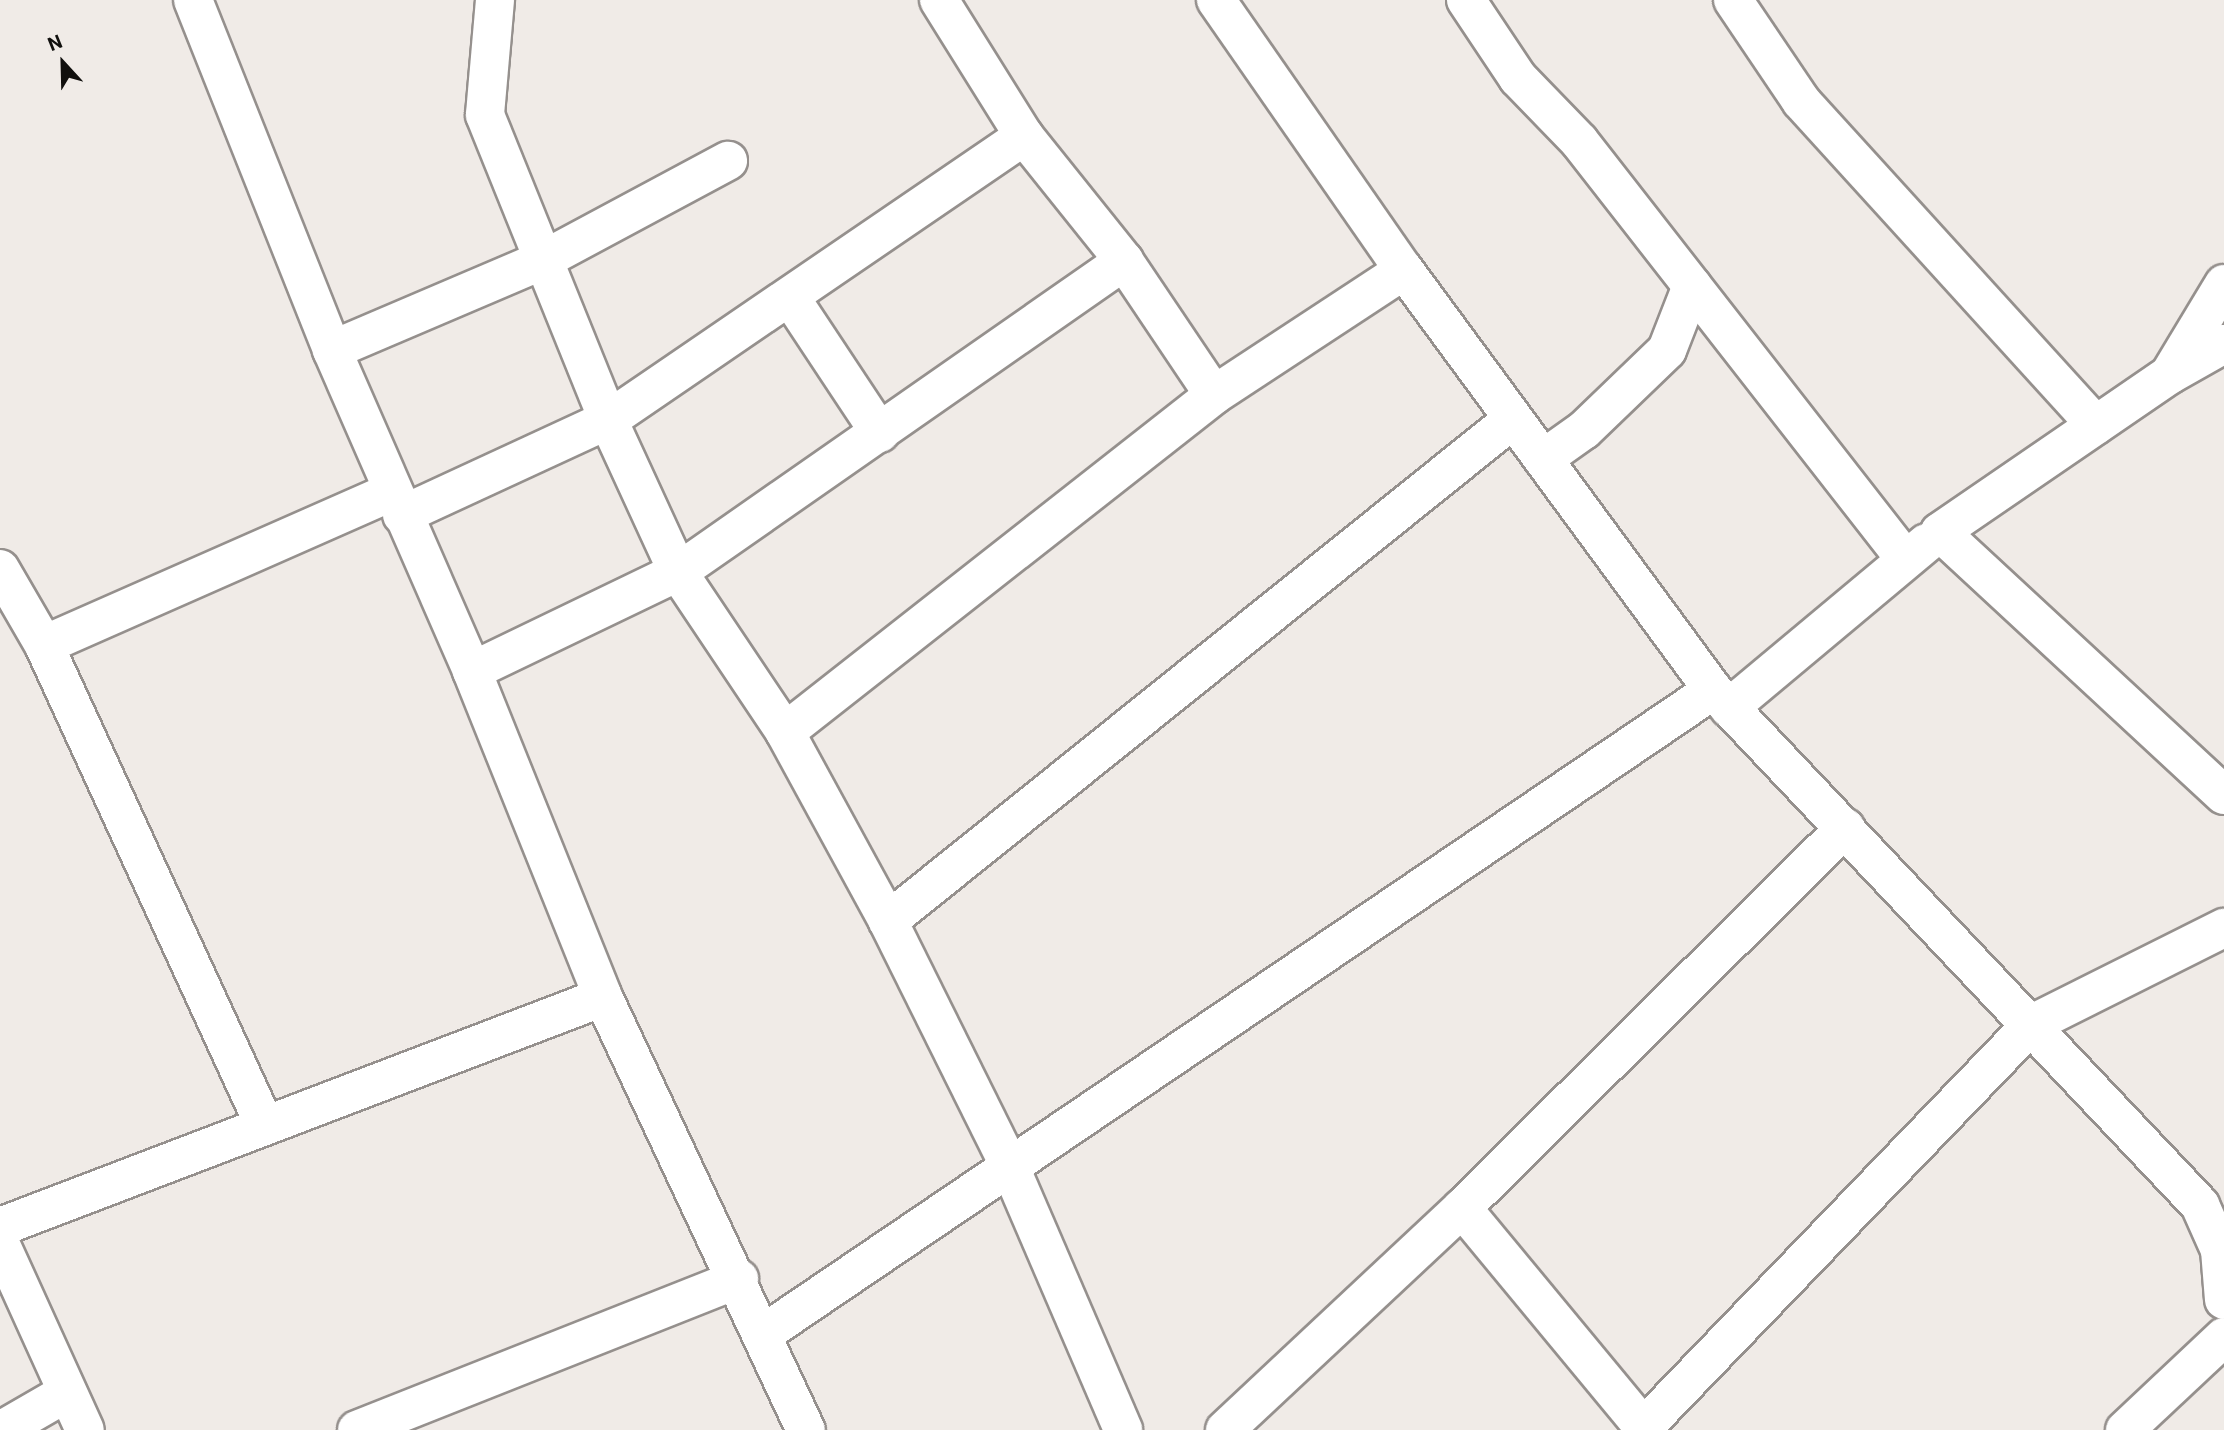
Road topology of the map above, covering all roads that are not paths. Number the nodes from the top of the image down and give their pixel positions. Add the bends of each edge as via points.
1 (193, 0) edge
2 (495, 0) edge
3 (939, 0) edge
4 (1216, 0) edge
5 (1733, 0) edge
6 (1468, 1) edge
7 (1024, 136) junction
8 (728, 161) dead end
9 (543, 260) junction
10 (1124, 261) junction
11 (1404, 270) junction
12 (2224, 284) edge
13 (1692, 286) junction
14 (790, 297) junction
15 (2224, 344) edge
16 (332, 350) junction
17 (2169, 375) junction
18 (1214, 395) junction
19 (1513, 419) junction
20 (608, 420) junction
21 (2096, 425) junction
22 (880, 433) junction
23 (1543, 459) junction
24 (397, 504) junction
25 (1940, 532) junction
26 (1906, 560) junction
27 (0, 569) edge
28 (678, 572) junction
29 (44, 645) junction
30 (472, 671) junction
31 (1721, 699) junction
32 (785, 732) junction
33 (2223, 793) edge
34 (1845, 828) junction
35 (888, 921) junction
36 (2224, 928) edge
37 (603, 997) junction
38 (2032, 1024) junction
39 (265, 1126) junction
40 (1010, 1167) junction
41 (1462, 1208) junction
42 (0, 1227) edge
43 (0, 1244) edge
44 (739, 1279) junction
45 (2224, 1300) edge
46 (763, 1334) junction
47 (2224, 1337) edge
48 (66, 1393) junction
49 (1642, 1429) edge
50 (2, 1430) edge
51 (85, 1430) edge
52 (357, 1430) edge
53 (806, 1430) edge
54 (1123, 1430) edge
55 (1225, 1430) edge
56 (2125, 1430) edge

1 - 16 street
2 - 9 street via 485,115
3 - 7 street
4 - 11 street
5 - 21 street via 1801,101
6 - 13 street via 1518,78 1578,141
7 - 10 street
7 - 14 street
8 - 9 street
9 - 16 street
9 - 20 street
10 - 18 street
10 - 22 street
11 - 18 street
11 - 19 street
12 - 17 street
13 - 23 street via 1667,350 1584,430
13 - 26 street
14 - 20 street
14 - 22 street
15 - 17 street
16 - 24 street
17 - 21 street
18 - 32 street
19 - 23 street
19 - 35 street
20 - 24 street
20 - 28 street
21 - 25 street
22 - 28 street
23 - 31 street
24 - 29 street
24 - 30 street
25 - 26 street
25 - 33 street
26 - 31 street
27 - 29 street
28 - 30 street
28 - 32 street
29 - 39 street
30 - 37 street
31 - 34 street
31 - 40 street
32 - 35 street
34 - 38 street
34 - 41 street
35 - 40 street
36 - 38 street
37 - 39 street
37 - 44 street
38 - 45 street via 2200,1205 2220,1250
38 - 49 street
39 - 42 street
40 - 46 street
40 - 54 street
41 - 49 street
41 - 55 street
43 - 48 street
44 - 46 street
44 - 52 street
46 - 53 street
47 - 56 street
48 - 50 street
48 - 51 street

